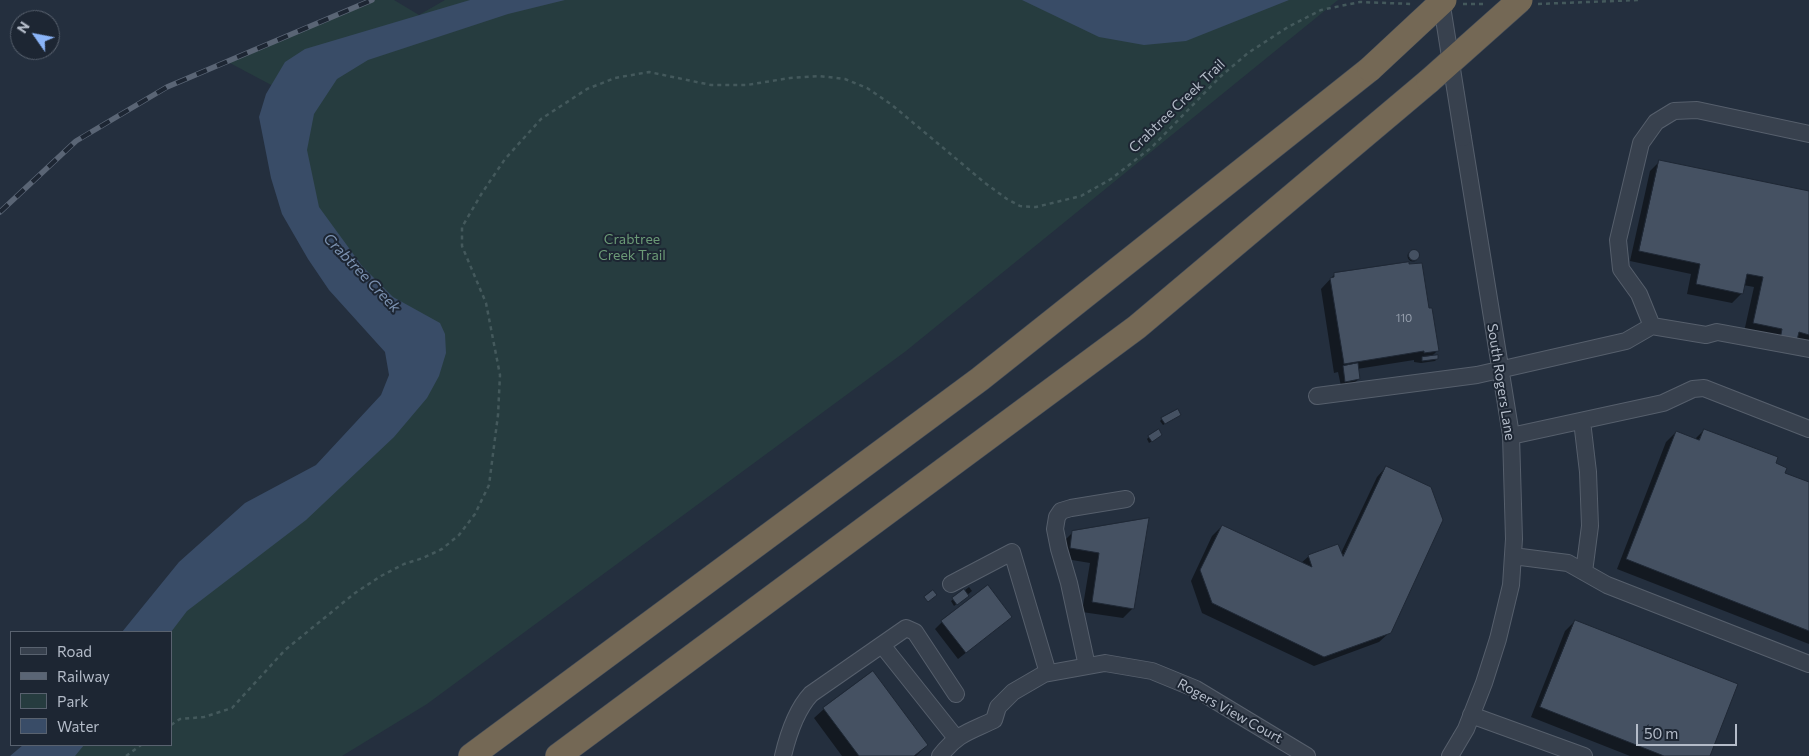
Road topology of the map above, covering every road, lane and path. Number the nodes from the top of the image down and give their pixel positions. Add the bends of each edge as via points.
1 (1638, 0) edge
2 (1447, 1) edge
3 (1527, 2) edge
4 (1418, 4) dead end
5 (1495, 4) dead end
6 (1809, 134) edge
7 (1652, 326) junction
8 (1706, 335) junction
9 (1809, 349) edge
10 (1809, 360) edge
11 (1500, 370) junction
12 (1317, 396) dead end
13 (1582, 421) junction
14 (1809, 429) edge
15 (1511, 436) junction
16 (1126, 499) dead end
17 (1513, 556) junction
18 (1584, 572) junction
19 (950, 584) dead end
20 (882, 645) junction
21 (1809, 664) edge
22 (596, 665) junction
23 (1087, 666) junction
24 (1048, 673) junction
25 (956, 694) dead end
26 (1471, 715) junction
27 (172, 724) edge
28 (600, 725) junction
29 (956, 738) junction
30 (140, 746) edge
31 (126, 756) edge
32 (454, 756) edge
33 (472, 756) edge
34 (558, 756) edge
35 (565, 756) edge
36 (783, 756) edge
37 (940, 756) edge
38 (1307, 756) edge
39 (1450, 756) edge
40 (1584, 756) edge

1 - 3 path
2 - 5 path
2 - 11 street, South Rogers Lane, bridge via 1463,138
2 - 22 highway, bridge via 1370,69 980,379
3 - 28 highway, bridge via 1137,327
4 - 27 path, Crabtree Creek Trail via 1360,2 1321,10 1288,27 1248,53 1220,77 1152,147 1110,180 1081,196 1036,208 1007,200 892,105 867,88 845,79 819,76 710,85 649,72 615,78 587,89 541,120 505,159 462,227 462,246 486,303 500,375 489,485 475,514 442,549 404,564 355,593 285,650 232,708 204,717 180,719
6 - 7 street via 1697,110 1674,111 1656,122 1641,142 1618,240 1621,269 1639,294
7 - 8 street
7 - 11 street via 1626,342
8 - 9 street via 1718,332
8 - 10 street via 1715,343
11 - 12 street
11 - 15 street, South Rogers Lane
13 - 14 street via 1663,403 1693,389 1704,388
13 - 15 street
13 - 18 street via 1590,526
15 - 17 street, South Rogers Lane
16 - 23 street via 1071,508 1061,511 1057,517 1055,529 1059,549
17 - 18 street via 1568,563
17 - 26 street, South Rogers Lane via 1511,585 1498,639
18 - 21 street via 1607,585
19 - 24 street via 1012,552
20 - 25 street via 906,628 915,632
20 - 29 street
20 - 36 street via 811,694 803,703
22 - 32 highway
22 - 33 highway
23 - 24 street, Rogers View Court
23 - 38 street, Rogers View Court via 1105,663 1152,670 1196,689
24 - 29 street, Rogers View Court via 1013,692 998,707 994,720
26 - 39 street, South Rogers Lane
26 - 40 street
28 - 34 highway
28 - 35 highway
29 - 37 street
30 - 31 path

